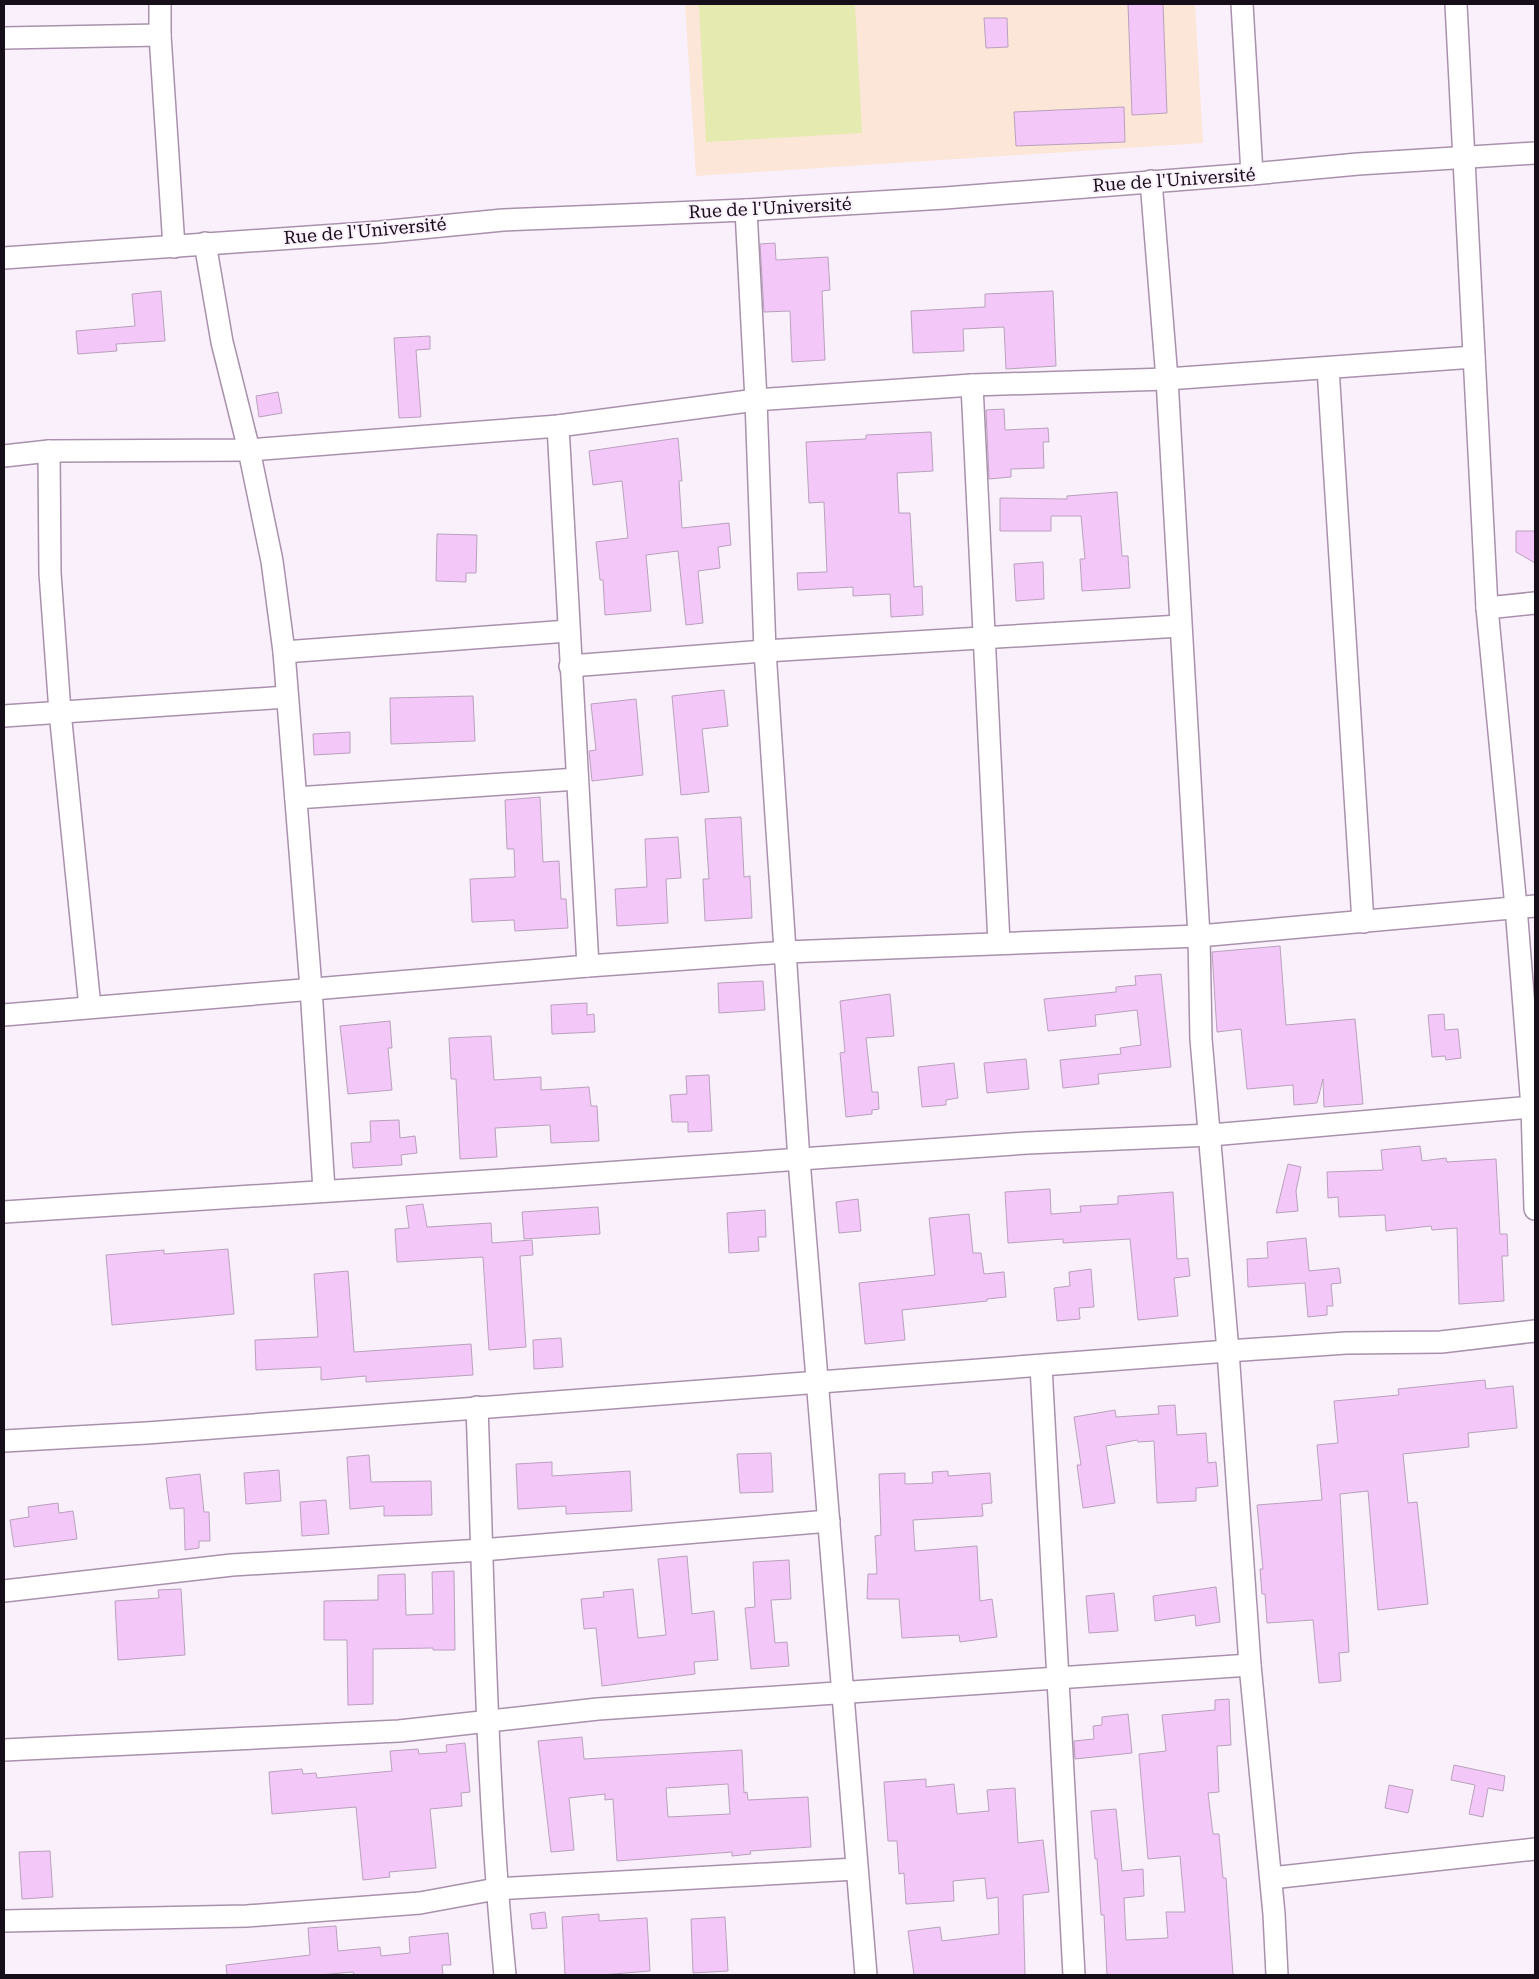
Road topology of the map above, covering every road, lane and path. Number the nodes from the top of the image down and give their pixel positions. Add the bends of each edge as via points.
1 (160, 4) edge
2 (1242, 4) edge
3 (1456, 4) edge
4 (160, 35) junction
5 (4, 38) edge
6 (1535, 153) edge
7 (1466, 158) junction
8 (1252, 174) junction
9 (1151, 181) junction
10 (746, 210) junction
11 (205, 243) junction
12 (174, 247) junction
13 (4, 258) edge
14 (1474, 357) junction
15 (1328, 368) junction
16 (1167, 379) junction
17 (972, 385) junction
18 (756, 400) junction
19 (558, 426) junction
20 (249, 450) junction
21 (49, 451) junction
22 (4, 456) edge
23 (1535, 604) edge
24 (1487, 608) junction
25 (1180, 626) junction
26 (568, 631) junction
27 (984, 637) junction
28 (765, 651) junction
29 (284, 652) junction
30 (570, 666) junction
31 (287, 697) junction
32 (60, 712) junction
33 (4, 716) edge
34 (577, 780) junction
35 (296, 798) junction
36 (1526, 906) edge
37 (1362, 922) junction
38 (1199, 936) junction
39 (999, 944) junction
40 (786, 952) junction
41 (588, 966) junction
42 (311, 988) junction
43 (90, 1007) junction
44 (4, 1015) edge
45 (1532, 1107) junction
46 (1211, 1135) junction
47 (799, 1160) junction
48 (324, 1190) junction
49 (1535, 1209) edge
50 (4, 1212) edge
51 (1535, 1331) edge
52 (1228, 1351) junction
53 (1041, 1366) junction
54 (817, 1381) junction
55 (476, 1407) junction
56 (4, 1441) edge
57 (829, 1521) junction
58 (482, 1550) junction
59 (4, 1591) edge
60 (1250, 1665) junction
61 (1059, 1678) junction
62 (842, 1693) junction
63 (488, 1720) junction
64 (4, 1750) edge
65 (1535, 1849) edge
66 (856, 1870) junction
67 (1271, 1878) junction
68 (496, 1889) junction
69 (4, 1921) edge
70 (505, 1975) edge
71 (866, 1975) edge
72 (1074, 1975) edge
73 (1277, 1975) edge

1 - 4 street
2 - 8 street
3 - 7 street
4 - 5 street
4 - 12 street
6 - 7 street, Rue de l'Université
7 - 8 street, Rue de l'Université
7 - 14 street
8 - 9 street, Rue de l'Université
9 - 10 street, Rue de l'Université
9 - 16 street
10 - 11 street, Rue de l'Université via 503,220
10 - 18 street
11 - 12 street, Rue de l'Université
11 - 20 street via 222,342
12 - 13 street, Rue de l'Université
14 - 15 street
14 - 24 street
15 - 16 street
15 - 37 street
16 - 17 street
16 - 25 street
17 - 18 street
17 - 27 street
18 - 19 street
18 - 28 street
19 - 20 street
19 - 26 street
20 - 21 street
20 - 29 street via 272,561
21 - 22 street
21 - 32 street via 50,573
23 - 24 street
24 - 36 street
25 - 27 street
25 - 38 street
26 - 29 street
26 - 30 street
27 - 28 street
27 - 39 street
28 - 30 street
28 - 40 street
29 - 31 street
30 - 34 street
31 - 32 street
31 - 35 street
32 - 33 street
32 - 43 street
34 - 35 street
34 - 41 street
35 - 42 street
36 - 37 street
36 - 45 street
37 - 38 street
38 - 39 street
38 - 46 street via 1201,1039
39 - 40 street
40 - 41 street
40 - 47 street
41 - 42 street
42 - 43 street
42 - 48 street
43 - 44 street
45 - 46 street
45 - 49 street
46 - 47 street via 1027,1143
46 - 52 street
47 - 48 street
47 - 54 street
48 - 50 street
51 - 52 street via 1441,1342 1346,1343
52 - 53 street
52 - 60 street
53 - 54 street
53 - 61 street
54 - 55 street
54 - 57 street
55 - 56 street
55 - 58 street
57 - 58 street
57 - 62 street
58 - 59 street via 232,1565
58 - 63 street
60 - 61 street
60 - 67 street
61 - 62 street
61 - 72 street
62 - 63 street via 607,1708
62 - 66 street
63 - 64 street via 399,1731
63 - 68 street
65 - 67 street
66 - 68 street
66 - 71 street
67 - 73 street
68 - 69 street via 420,1904 247,1916
68 - 70 street

